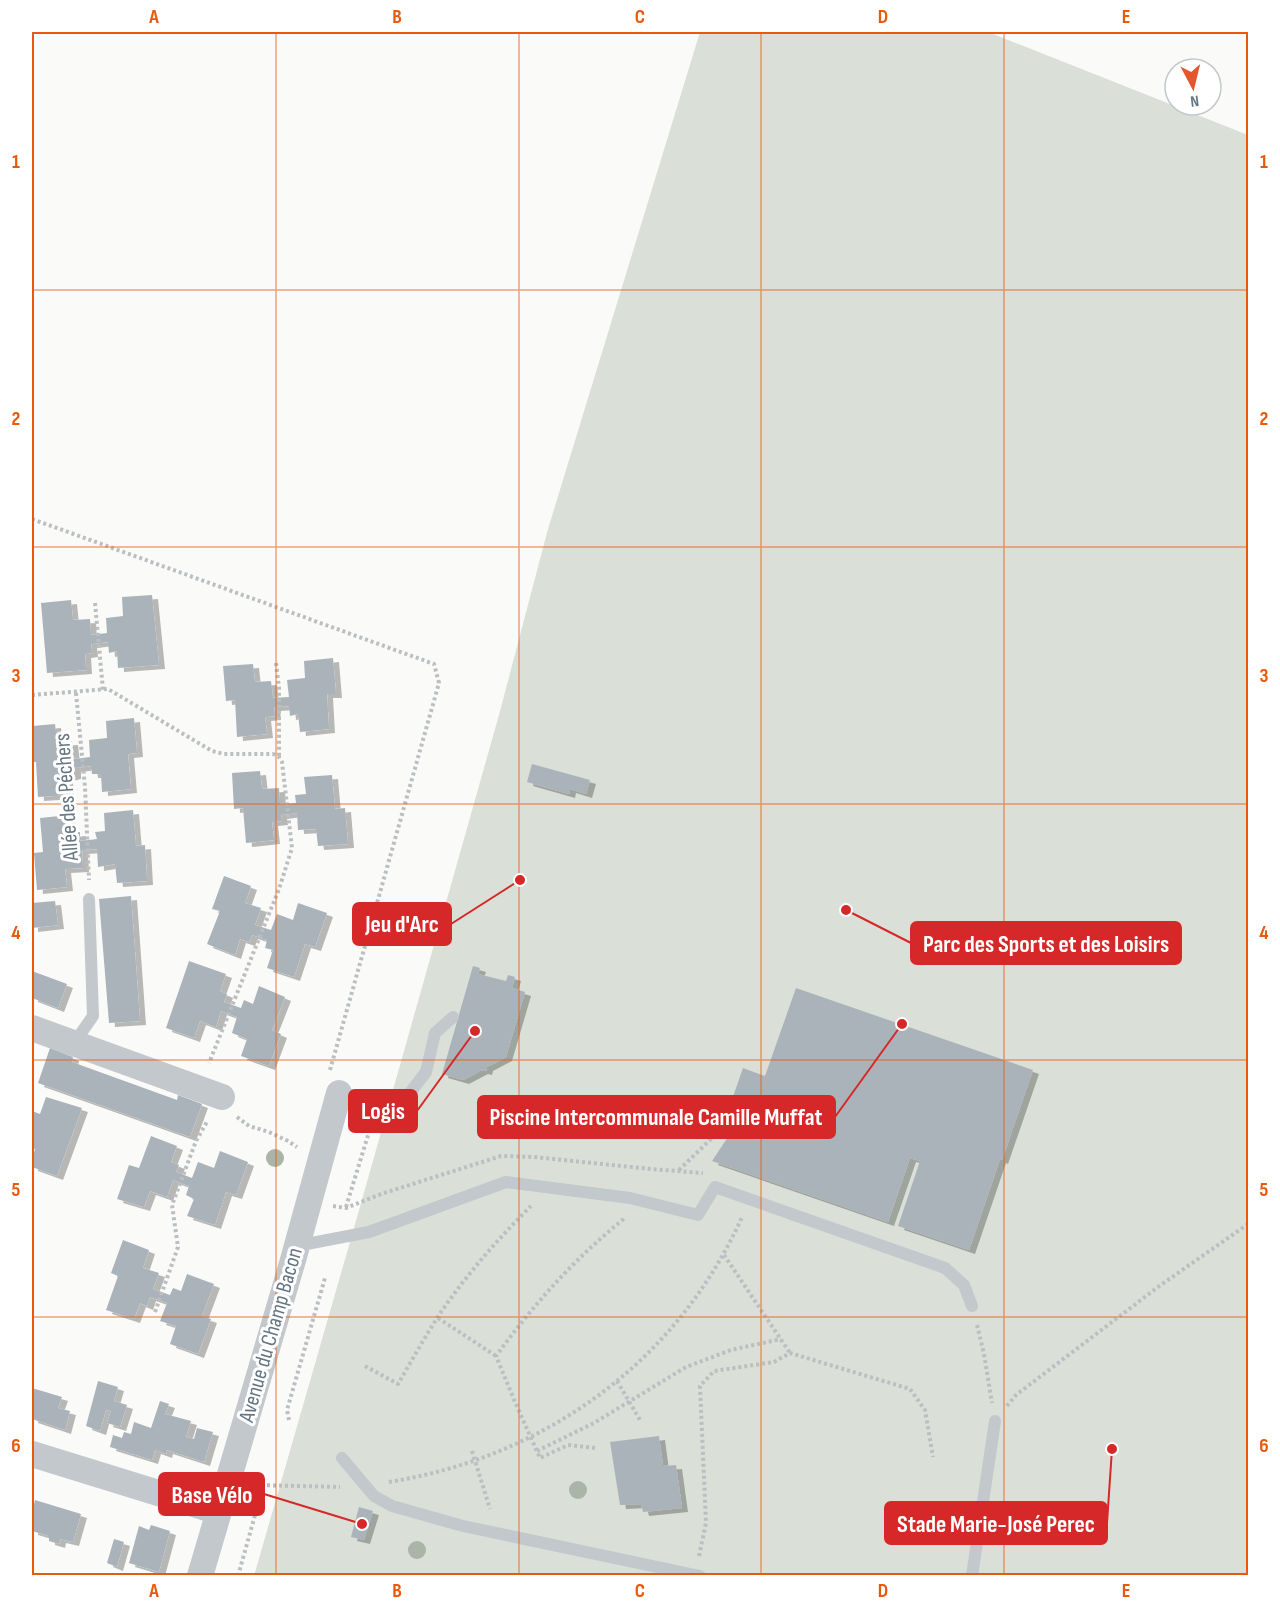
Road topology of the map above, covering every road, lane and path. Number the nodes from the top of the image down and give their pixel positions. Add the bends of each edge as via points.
1 (32, 519) edge
2 (95, 603) dead end
3 (276, 663) dead end
4 (103, 690) junction
5 (76, 693) junction
6 (32, 695) edge
7 (279, 757) junction
8 (89, 899) joint
9 (453, 1017) dead end
10 (32, 1028) edge
11 (74, 1043) junction
12 (210, 1093) junction
13 (339, 1093) junction
14 (378, 1100) junction
15 (717, 1133) dead end
16 (534, 1157) dead end
17 (320, 1163) junction
18 (678, 1171) dead end
19 (531, 1185) junction
20 (750, 1200) junction
21 (642, 1201) junction
22 (346, 1208) dead end
23 (1248, 1224) edge
24 (296, 1246) junction
25 (724, 1255) junction
26 (325, 1278) dead end
27 (972, 1306) joint
28 (155, 1312) dead end
29 (438, 1318) junction
30 (781, 1339) junction
31 (790, 1353) junction
32 (496, 1356) junction
33 (365, 1366) dead end
34 (617, 1381) junction
35 (630, 1402) junction
36 (289, 1420) dead end
37 (640, 1420) dead end
38 (995, 1421) junction
39 (531, 1438) junction
40 (596, 1448) dead end
41 (472, 1451) dead end
42 (537, 1451) junction
43 (32, 1454) edge
44 (342, 1458) dead end
45 (933, 1458) dead end
46 (475, 1461) junction
47 (227, 1484) junction
48 (365, 1485) junction
49 (259, 1501) dead end
50 (490, 1509) dead end
51 (218, 1512) junction
52 (200, 1575) edge
53 (238, 1575) edge
54 (698, 1575) edge
55 (972, 1575) edge

1 - 13 path via 434,664 439,683 330,1072
2 - 4 path
3 - 7 path
4 - 5 path
4 - 7 path via 108,689 212,751
5 - 6 path
5 - 8 path, Allée des Péchers via 85,787
7 - 12 path via 292,848
8 - 11 lane via 93,1016
9 - 14 lane via 435,1033 426,1072 409,1094 396,1104
10 - 11 street
11 - 12 street
12 - 17 path via 249,1126 288,1141
12 - 28 path via 172,1205 178,1247
13 - 14 lane
13 - 17 street, Avenue du Champ Bacon
14 - 22 path
15 - 18 path
16 - 19 path
17 - 24 street, Avenue du Champ Bacon
19 - 21 lane
19 - 24 lane via 506,1182 369,1232
19 - 29 path via 531,1206 483,1256
20 - 21 lane via 715,1187 698,1215
20 - 25 path
20 - 27 lane via 945,1268 964,1285
21 - 32 path via 551,1287
23 - 38 path via 1016,1395
24 - 47 street, Avenue du Champ Bacon
25 - 30 path
25 - 34 path via 674,1325
26 - 36 path via 287,1410
27 - 38 path
29 - 32 path
29 - 33 path via 398,1384
30 - 31 path
30 - 35 path via 731,1350 686,1367
31 - 45 path via 910,1389 925,1410
31 - 54 path via 774,1362 714,1371 700,1386 706,1523
32 - 39 path
34 - 35 path
34 - 39 path
35 - 37 path
35 - 42 path
38 - 55 lane
39 - 42 path
39 - 46 path
40 - 42 path via 568,1445 540,1458
41 - 46 path
43 - 51 street
44 - 48 lane
46 - 48 path via 415,1478
46 - 50 path
47 - 48 path
47 - 51 street, Avenue du Champ Bacon
48 - 54 lane via 374,1496 392,1506 463,1526
49 - 53 path
51 - 52 street, Avenue du Champ Bacon

